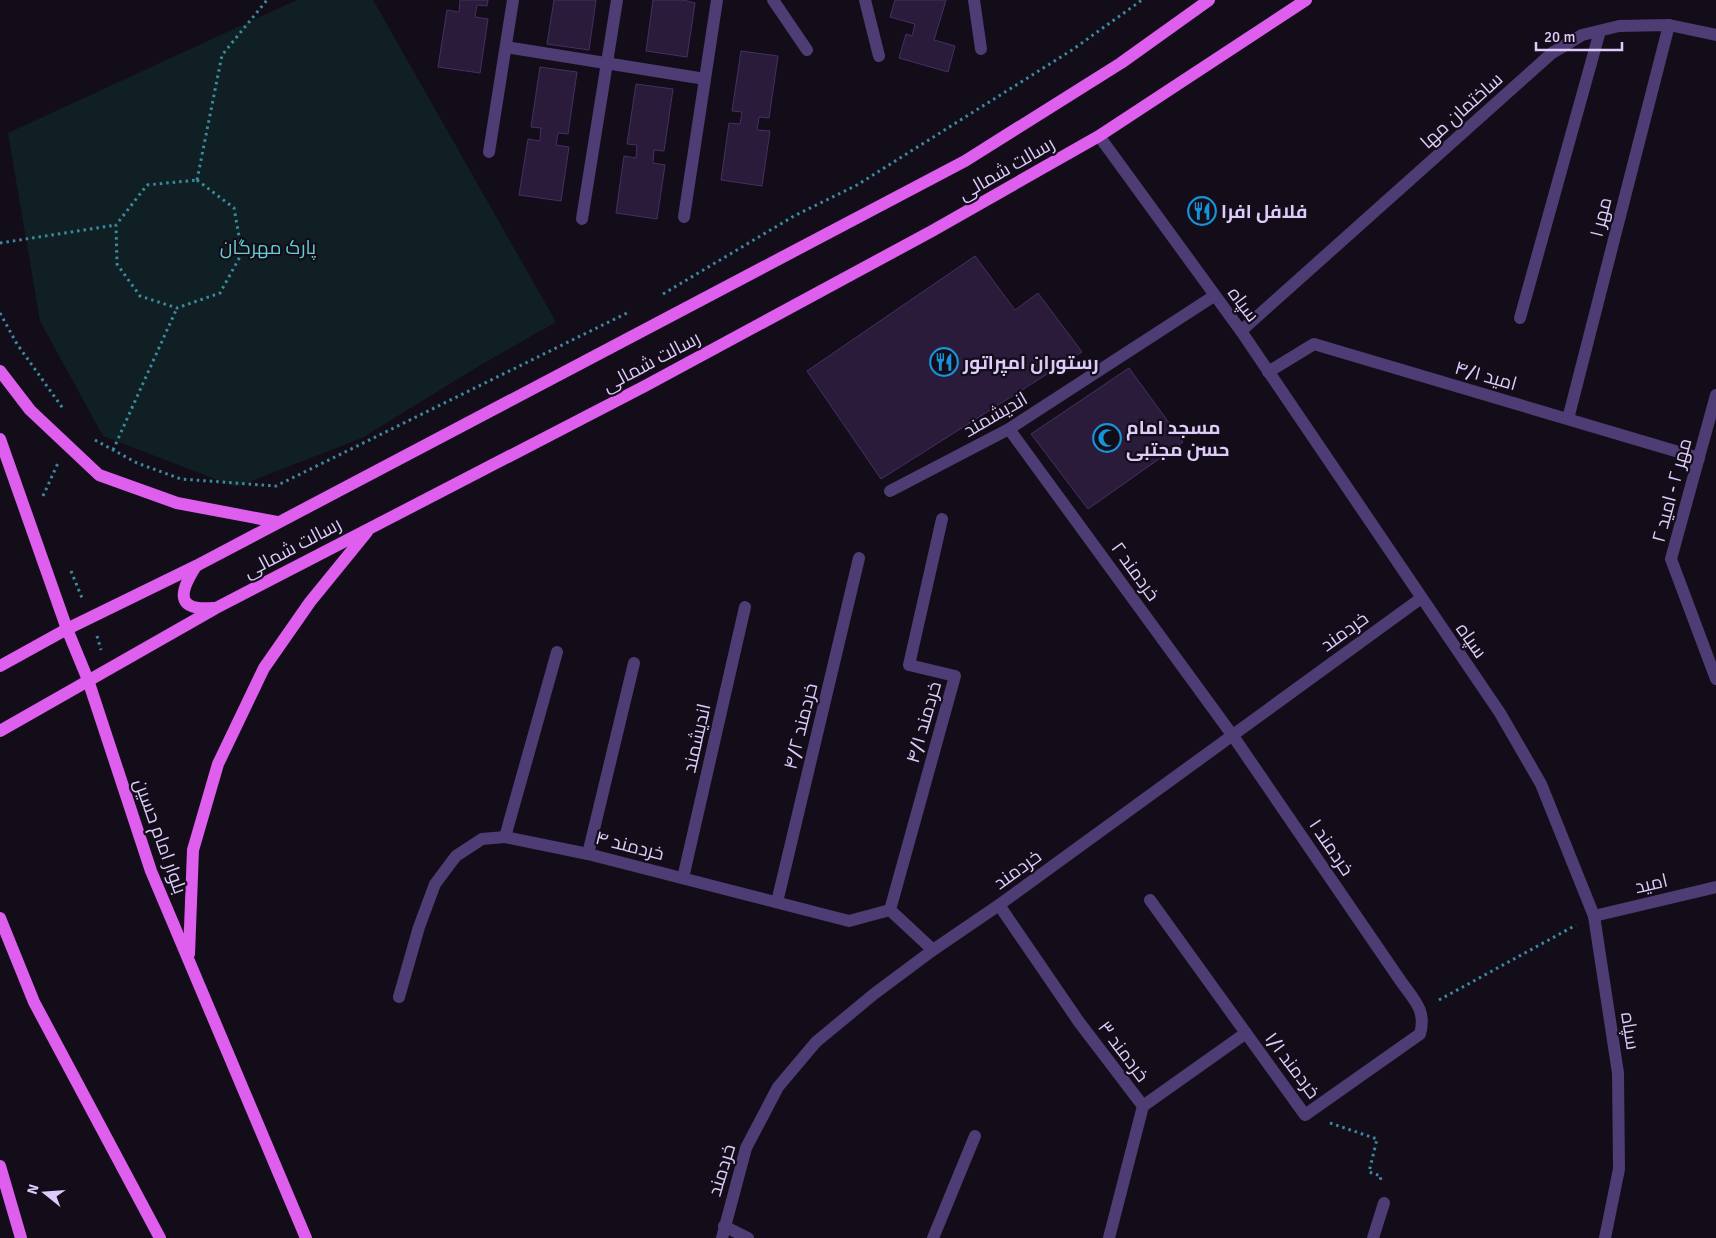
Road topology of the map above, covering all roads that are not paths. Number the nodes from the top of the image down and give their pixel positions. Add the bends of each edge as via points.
1 (513, 0) edge
2 (617, 0) edge
3 (717, 0) edge
4 (773, 0) edge
5 (864, 0) edge
6 (974, 0) edge
7 (1209, 0) edge
8 (1306, 0) edge
9 (1668, 25) junction
10 (1600, 31) junction
11 (1716, 36) edge
12 (506, 47) junction
13 (980, 49) dead end
14 (807, 50) dead end
15 (879, 56) dead end
16 (607, 64) junction
17 (705, 79) junction
18 (1099, 136) junction
19 (489, 152) dead end
20 (582, 218) dead end
21 (684, 218) dead end
22 (1214, 296) junction
23 (1520, 318) dead end
24 (1241, 331) junction
25 (0, 371) edge
26 (1268, 372) junction
27 (1716, 395) edge
28 (1568, 419) junction
29 (1009, 429) junction
30 (0, 439) edge
31 (1699, 458) junction
32 (890, 491) dead end
33 (942, 519) dead end
34 (277, 522) junction
35 (371, 527) junction
36 (859, 558) dead end
37 (196, 566) junction
38 (1420, 599) junction
39 (745, 607) dead end
40 (216, 608) junction
41 (67, 629) junction
42 (557, 652) dead end
43 (634, 663) dead end
44 (0, 666) edge
45 (1716, 679) edge
46 (88, 680) junction
47 (0, 731) edge
48 (1233, 736) junction
49 (505, 837) junction
50 (588, 854) junction
51 (684, 878) junction
52 (1716, 887) edge
53 (1150, 900) dead end
54 (777, 902) junction
55 (999, 905) junction
56 (890, 910) junction
57 (1594, 916) junction
58 (0, 918) edge
59 (933, 950) junction
60 (189, 956) junction
61 (399, 997) dead end
62 (1420, 1010) joint
63 (1246, 1033) junction
64 (1143, 1106) junction
65 (975, 1136) dead end
66 (0, 1166) edge
67 (1384, 1203) road end
68 (723, 1232) edge
69 (21, 1238) edge
70 (160, 1238) edge
71 (306, 1238) edge
72 (748, 1238) edge
73 (933, 1238) edge
74 (1109, 1238) edge
75 (1373, 1238) edge
76 (1605, 1238) edge

1 - 12 street
2 - 16 street
3 - 17 street
4 - 14 street
5 - 15 street
6 - 13 street
7 - 34 main road, رسالت شمالی via 1122,63 965,161
8 - 18 main road, رسالت شمالی
9 - 10 street, ساختمان مها via 1619,26
9 - 11 street, ساختمان مها
9 - 28 street, مهر ۱
10 - 23 street
10 - 24 street, ساختمان مها via 1582,36 1552,53
12 - 16 street
12 - 19 street
16 - 17 street
16 - 20 street
17 - 21 street
18 - 22 street, سپاه
18 - 35 main road, رسالت شمالی via 924,236 697,358
22 - 24 street, سپاه
22 - 29 street, اندیشمند
24 - 26 street, سپاه
25 - 34 main road via 30,410 99,475 177,503
26 - 28 street, امید ۴/۱ via 1314,344
26 - 38 street, سپاه
27 - 31 street, مهر ۲ - امید ۲
28 - 31 street, امید ۴/۱
29 - 32 street, اندیشمند
29 - 48 street, خردمند ۲
30 - 41 main road, بلوار امام حسین
31 - 45 street, مهر ۲ - امید ۲ via 1672,559
33 - 56 street, خردمند ۴/۱ via 909,664 956,676
34 - 37 main road, رسالت شمالی
35 - 40 main road, رسالت شمالی
35 - 60 main road via 310,602 264,668 218,764 193,850
36 - 54 street, خردمند ۴/۲
37 - 40 main road via 183,590 186,603 196,609
37 - 41 main road, رسالت شمالی
38 - 48 street, خردمند
38 - 57 street, سپاه via 1500,713 1541,784
39 - 51 street, اندیشمند
40 - 46 main road, رسالت شمالی
41 - 44 main road, رسالت شمالی
41 - 46 main road, بلوار امام حسین
42 - 49 street
43 - 50 street
46 - 47 main road, رسالت شمالی
46 - 60 main road, بلوار امام حسین via 152,871
48 - 55 street, خردمند
48 - 62 street, خردمند ۱
49 - 50 street, خردمند ۴
49 - 61 street, خردمند ۴ via 482,839 456,856 435,884
50 - 51 street, خردمند ۴
51 - 54 street, خردمند ۴
52 - 57 street, امید
53 - 63 street, خردمند ۱/۱
54 - 56 street, خردمند ۴ via 849,921
55 - 59 street, خردمند
55 - 64 street, خردمند ۳ via 1079,1022
56 - 59 street
57 - 76 street, سپاه via 1618,1073 1619,1169
58 - 70 main road via 34,1002
59 - 68 street, خردمند via 816,1042 778,1088 746,1148
60 - 71 main road, بلوار امام حسین
62 - 63 street, خردمند ۱/۱ via 1424,1021 1420,1034 1305,1115
63 - 64 street
64 - 74 street, خردمند ۳
65 - 73 street
66 - 69 main road
67 - 75 street
68 - 72 street

